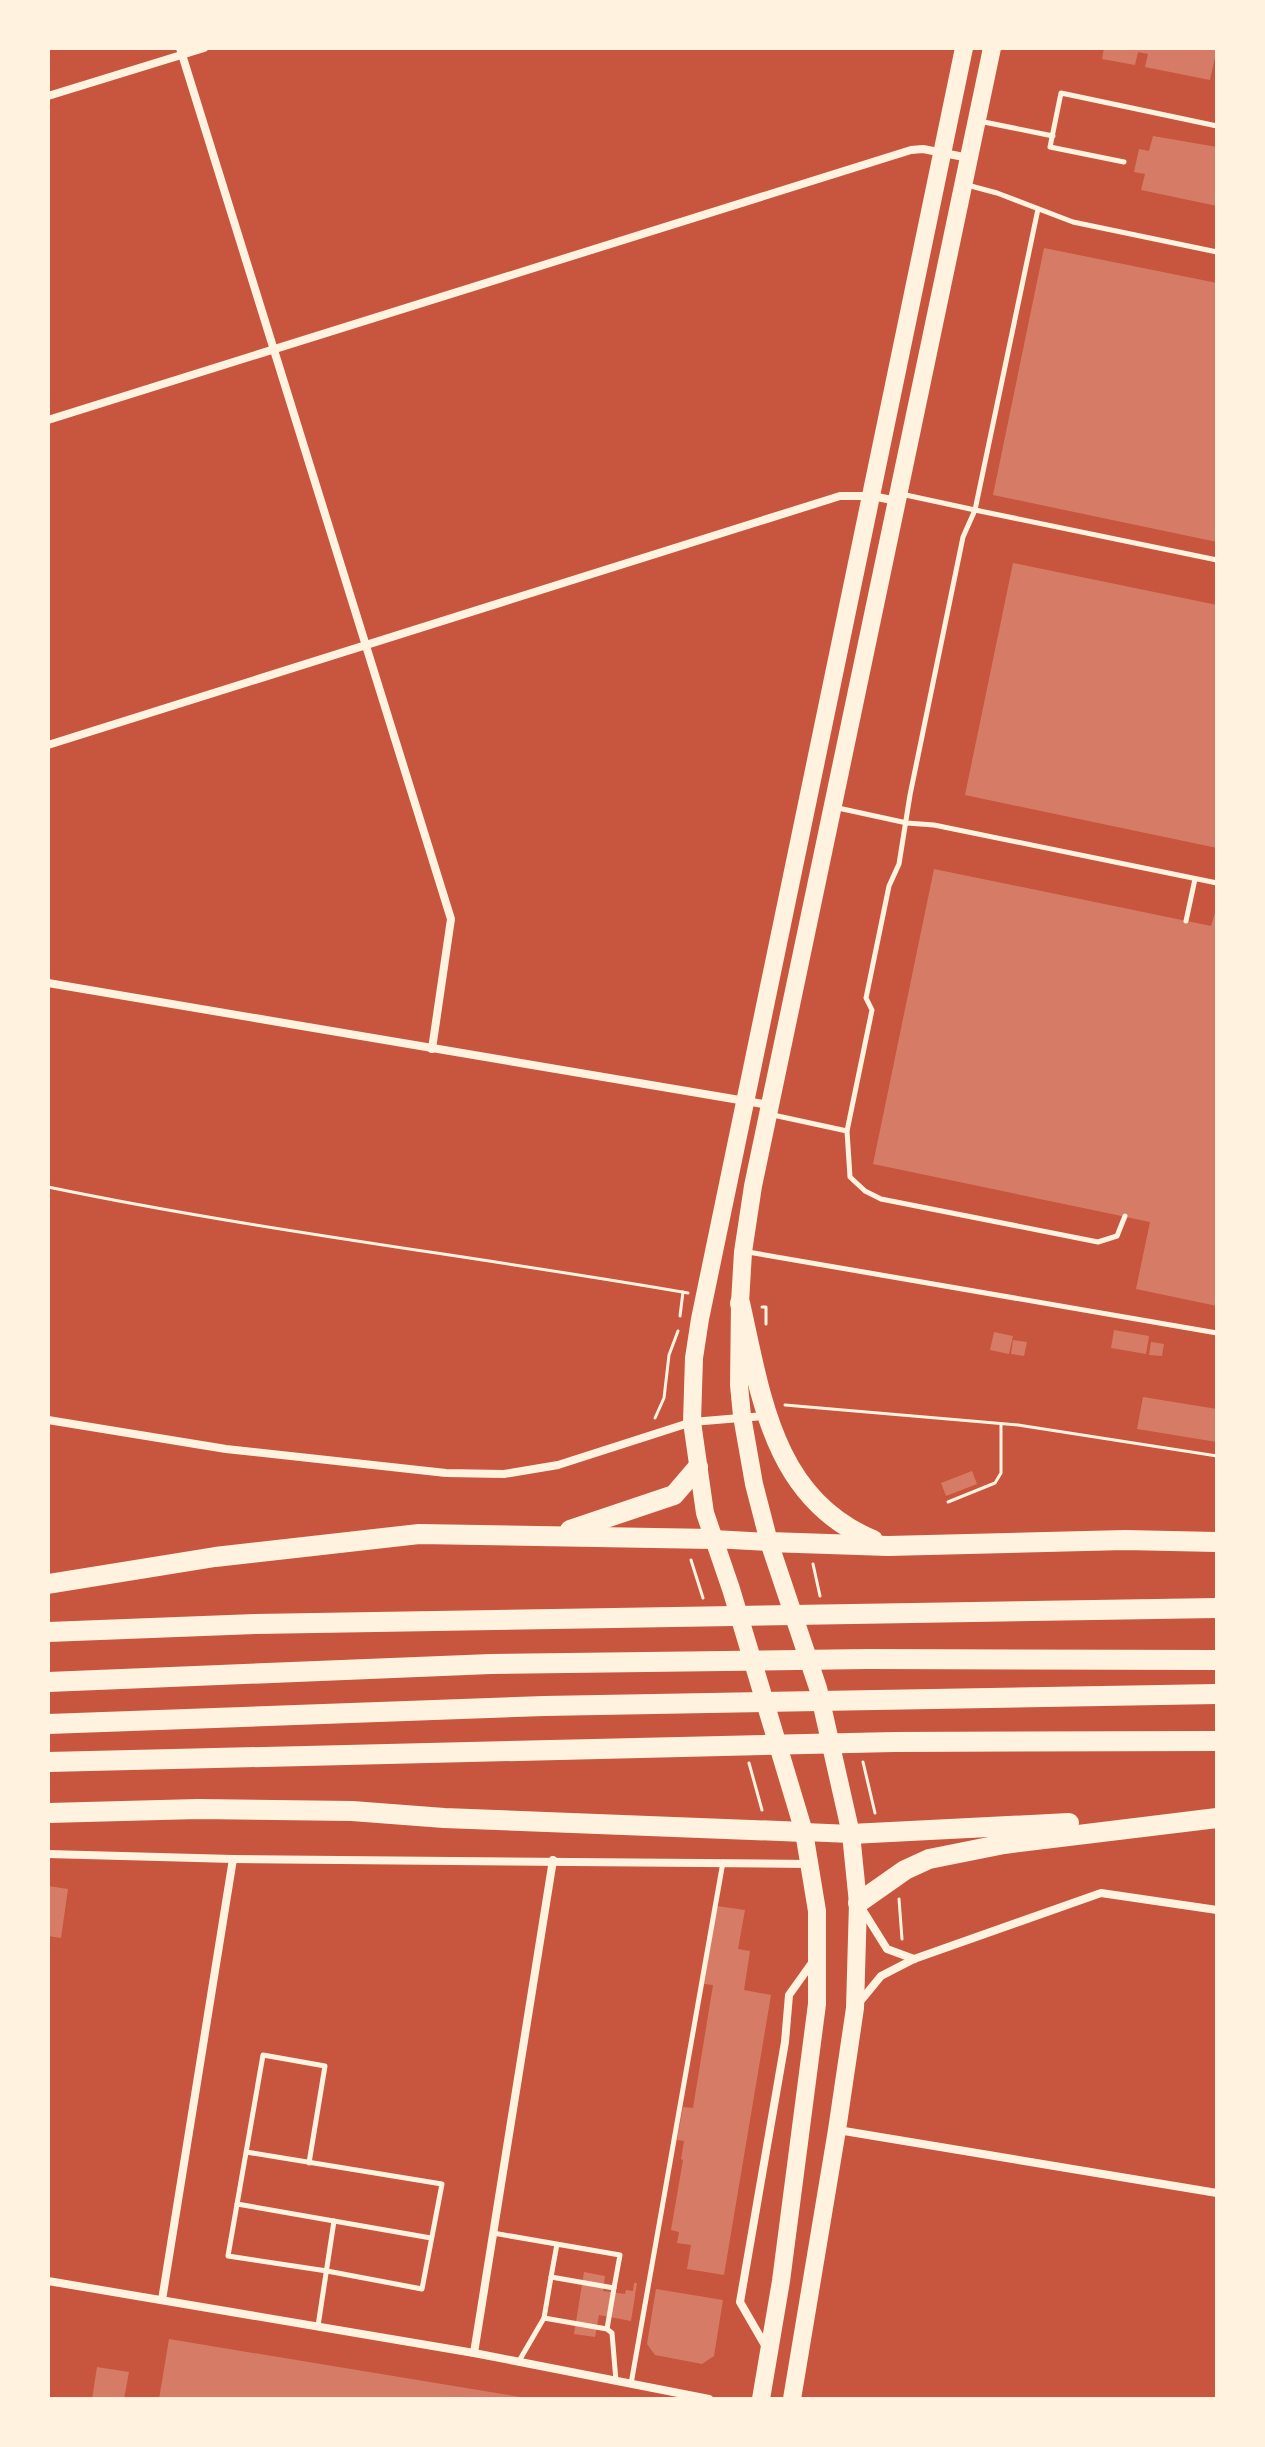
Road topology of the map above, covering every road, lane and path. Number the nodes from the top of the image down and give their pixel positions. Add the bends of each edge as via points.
1 (204, 48) edge
2 (964, 48) edge
3 (992, 48) edge
4 (181, 51) edge
5 (48, 96) edge
6 (977, 120) junction
7 (1217, 126) edge
8 (1053, 136) junction
9 (942, 153) junction
10 (969, 158) junction
11 (1124, 162) dead end
12 (964, 184) junction
13 (1038, 209) junction
14 (1217, 252) edge
15 (274, 349) junction
16 (48, 420) edge
17 (872, 496) junction
18 (898, 497) junction
19 (975, 510) junction
20 (1217, 560) edge
21 (365, 644) junction
22 (48, 745) edge
23 (833, 807) junction
24 (907, 823) junction
25 (1195, 879) junction
26 (1217, 883) edge
27 (1186, 921) dead end
28 (48, 983) edge
29 (432, 1049) junction
30 (745, 1100) junction
31 (770, 1110) junction
32 (847, 1131) junction
33 (48, 1187) edge
34 (1125, 1216) dead end
35 (743, 1252) junction
36 (683, 1292) junction
37 (705, 1296) junction
38 (740, 1303) junction
39 (1217, 1333) edge
40 (765, 1336) dead end
41 (777, 1396) dead end
42 (742, 1416) junction
43 (765, 1416) junction
44 (655, 1418) dead end
45 (48, 1420) edge
46 (692, 1422) junction
47 (1001, 1424) junction
48 (1217, 1456) edge
49 (698, 1467) junction
50 (948, 1502) dead end
51 (555, 1535) junction
52 (713, 1539) junction
53 (769, 1542) junction
54 (1217, 1542) edge
55 (888, 1546) junction
56 (48, 1584) edge
57 (1217, 1608) edge
58 (48, 1632) edge
59 (1217, 1660) edge
60 (48, 1682) edge
61 (1217, 1694) edge
62 (48, 1724) edge
63 (1217, 1741) edge
64 (48, 1762) edge
65 (48, 1813) edge
66 (1217, 1816) edge
67 (804, 1832) junction
68 (851, 1834) junction
69 (48, 1854) edge
70 (233, 1859) junction
71 (553, 1860) junction
72 (723, 1861) junction
73 (810, 1864) junction
74 (900, 1902) dead end
75 (858, 1903) junction
76 (1217, 1910) edge
77 (817, 1956) junction
78 (914, 1959) junction
79 (855, 2008) junction
80 (837, 2130) junction
81 (246, 2152) junction
82 (309, 2163) junction
83 (1217, 2193) edge
84 (237, 2204) junction
85 (334, 2221) junction
86 (493, 2233) junction
87 (431, 2238) junction
88 (557, 2244) junction
89 (327, 2271) junction
90 (551, 2277) junction
91 (48, 2281) edge
92 (614, 2288) junction
93 (162, 2300) junction
94 (544, 2318) junction
95 (318, 2326) junction
96 (607, 2329) junction
97 (769, 2351) junction
98 (474, 2353) junction
99 (519, 2362) junction
100 (616, 2381) junction
101 (631, 2384) junction
102 (709, 2399) edge
103 (761, 2399) edge
104 (792, 2399) edge

1 - 4 street
2 - 9 main road
3 - 6 main road
4 - 5 street
4 - 15 street
6 - 8 lane
6 - 10 main road
7 - 8 lane via 1061,93
8 - 11 lane via 1050,147
9 - 10 street
9 - 15 street via 911,150
9 - 17 main road
10 - 12 main road
12 - 13 lane
12 - 18 main road
13 - 14 lane via 1073,222
13 - 19 lane
15 - 16 street
15 - 21 street
17 - 18 street
17 - 21 street via 840,496
17 - 30 main road
18 - 19 lane
18 - 23 main road
19 - 20 lane
19 - 24 lane via 963,537
21 - 22 street
21 - 29 street via 451,919
23 - 24 lane
23 - 31 main road
24 - 25 lane
24 - 32 lane via 866,998 872,1010
25 - 26 lane
25 - 27 lane
28 - 29 street
29 - 30 street
30 - 31 street
30 - 37 main road
31 - 32 lane
31 - 35 main road
32 - 34 lane via 850,1177 881,1199 1098,1242 1117,1236
33 - 36 path
35 - 38 main road
35 - 39 lane
36 - 37 path
36 - 44 path via 664,1398
37 - 46 main road via 694,1358
38 - 40 path via 766,1307
38 - 42 main road
38 - 43 highway
41 - 47 path via 784,1405 804,1408
42 - 43 street
42 - 46 street
42 - 53 main road
43 - 55 highway via 782,1456 822,1508 852,1532
45 - 46 street via 226,1449 446,1473 504,1474 558,1465
46 - 49 main road
47 - 48 path
47 - 50 path via 1001,1473 995,1483
49 - 51 highway via 674,1495
49 - 52 main road
51 - 52 highway
51 - 56 highway via 419,1534 356,1540
52 - 53 main road
52 - 67 main road
53 - 55 highway
53 - 68 main road via 818,1688
54 - 55 highway
57 - 58 highway
59 - 60 highway via 491,1664
61 - 62 highway via 705,1702
63 - 64 highway via 894,1742
65 - 67 highway via 352,1811
66 - 68 highway
66 - 75 highway via 929,1859
67 - 68 main road
67 - 73 main road
68 - 75 main road
69 - 70 street
70 - 71 street
70 - 93 street
71 - 72 street
71 - 86 street
72 - 73 street
72 - 101 lane
73 - 77 main road
74 - 78 path via 903,1946
75 - 78 street via 887,1949
75 - 79 main road
76 - 78 street via 1101,1893
77 - 97 main road via 817,2004 803,2120
77 - 97 street via 789,1995 740,2302
78 - 79 street via 881,1976
79 - 80 main road
80 - 83 street
80 - 104 main road
81 - 82 lane
81 - 82 lane via 263,2055 325,2066
81 - 84 lane
82 - 87 lane via 442,2184
84 - 85 lane
84 - 89 lane via 228,2256
85 - 87 lane
85 - 89 lane
86 - 88 lane
86 - 98 street
87 - 89 lane via 422,2289
88 - 90 lane
88 - 92 lane via 620,2255
89 - 95 lane
90 - 92 lane
90 - 94 lane
91 - 93 street
92 - 96 lane
93 - 95 street
94 - 96 lane
94 - 99 lane
95 - 98 street
96 - 100 lane via 612,2333
97 - 103 main road
98 - 99 street
99 - 100 street
100 - 101 street
101 - 102 street

